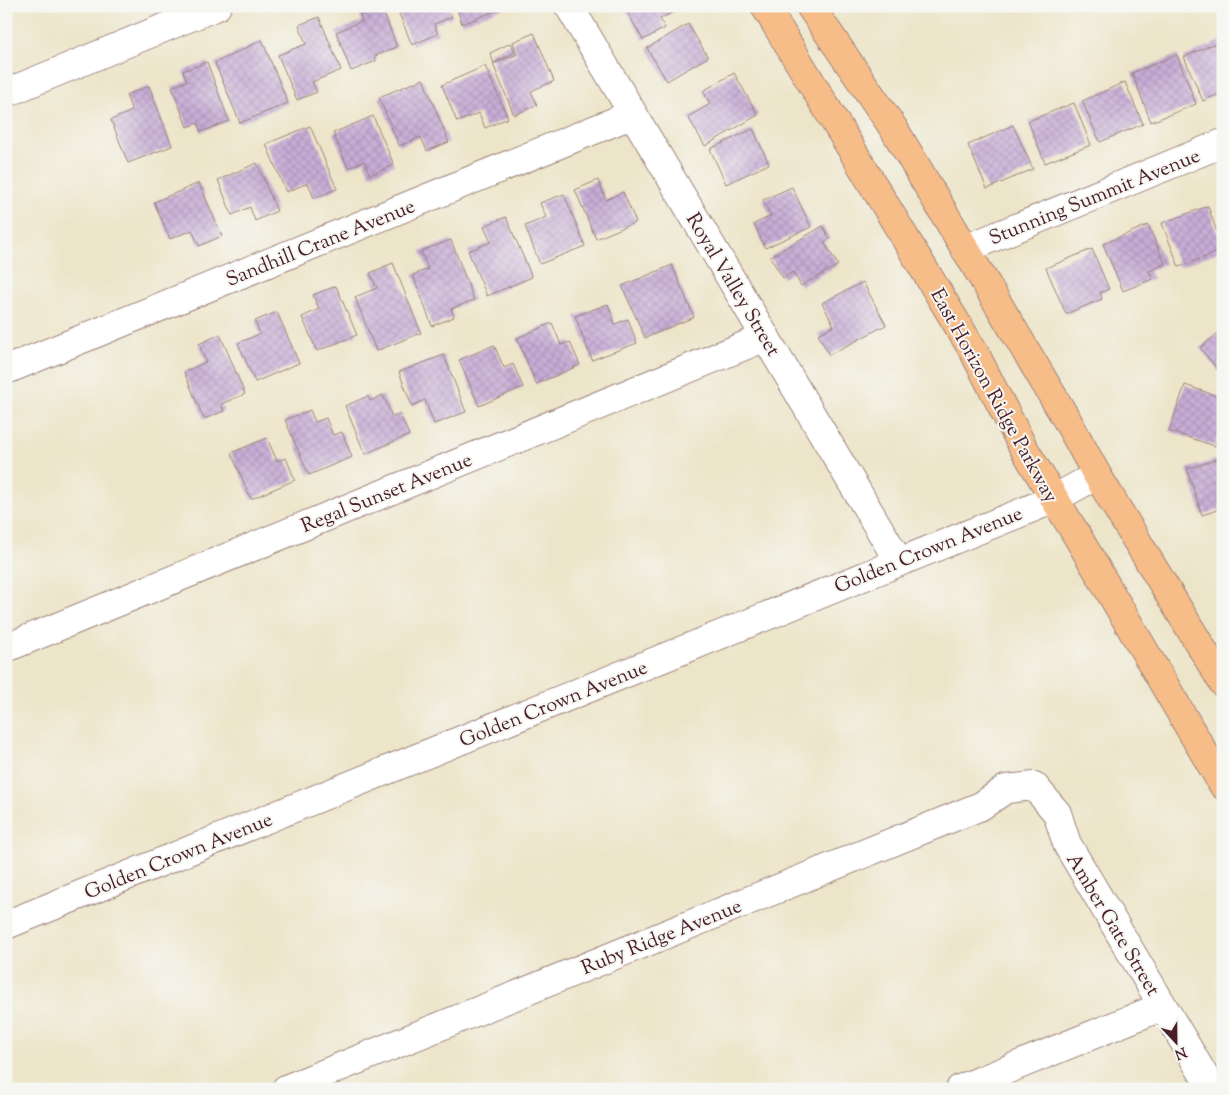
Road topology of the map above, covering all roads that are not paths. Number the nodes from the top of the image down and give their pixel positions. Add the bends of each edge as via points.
1 (217, 6) edge
2 (569, 6) edge
3 (765, 6) edge
4 (810, 6) edge
5 (6, 93) edge
6 (633, 114) junction
7 (1223, 143) edge
8 (965, 249) junction
9 (766, 337) junction
10 (6, 370) edge
11 (1097, 475) junction
12 (1052, 500) junction
13 (899, 562) junction
14 (6, 648) edge
15 (1223, 683) edge
16 (1223, 785) edge
17 (1034, 786) joint
18 (6, 925) edge
19 (1163, 1006) junction
20 (286, 1089) edge
21 (960, 1089) edge
22 (1212, 1089) edge

1 - 5 street
2 - 6 street, Royal Valley Street
3 - 12 main road, East Horizon Ridge Parkway via 974,352
4 - 8 main road via 894,129
6 - 9 street, Royal Valley Street
6 - 10 street, Sandhill Crane Avenue
7 - 8 street, Stunning Summit Avenue
8 - 11 main road
9 - 13 street, Royal Valley Street
9 - 14 street, Regal Sunset Avenue
11 - 12 street, Golden Crown Avenue
11 - 15 main road
12 - 13 street, Golden Crown Avenue
12 - 16 main road, East Horizon Ridge Parkway via 1076,534
13 - 18 street, Golden Crown Avenue
17 - 19 street, Amber Gate Street via 1057,813 1066,844
17 - 20 street, Ruby Ridge Avenue via 1006,789 981,806
19 - 21 street
19 - 22 street, Amber Gate Street

